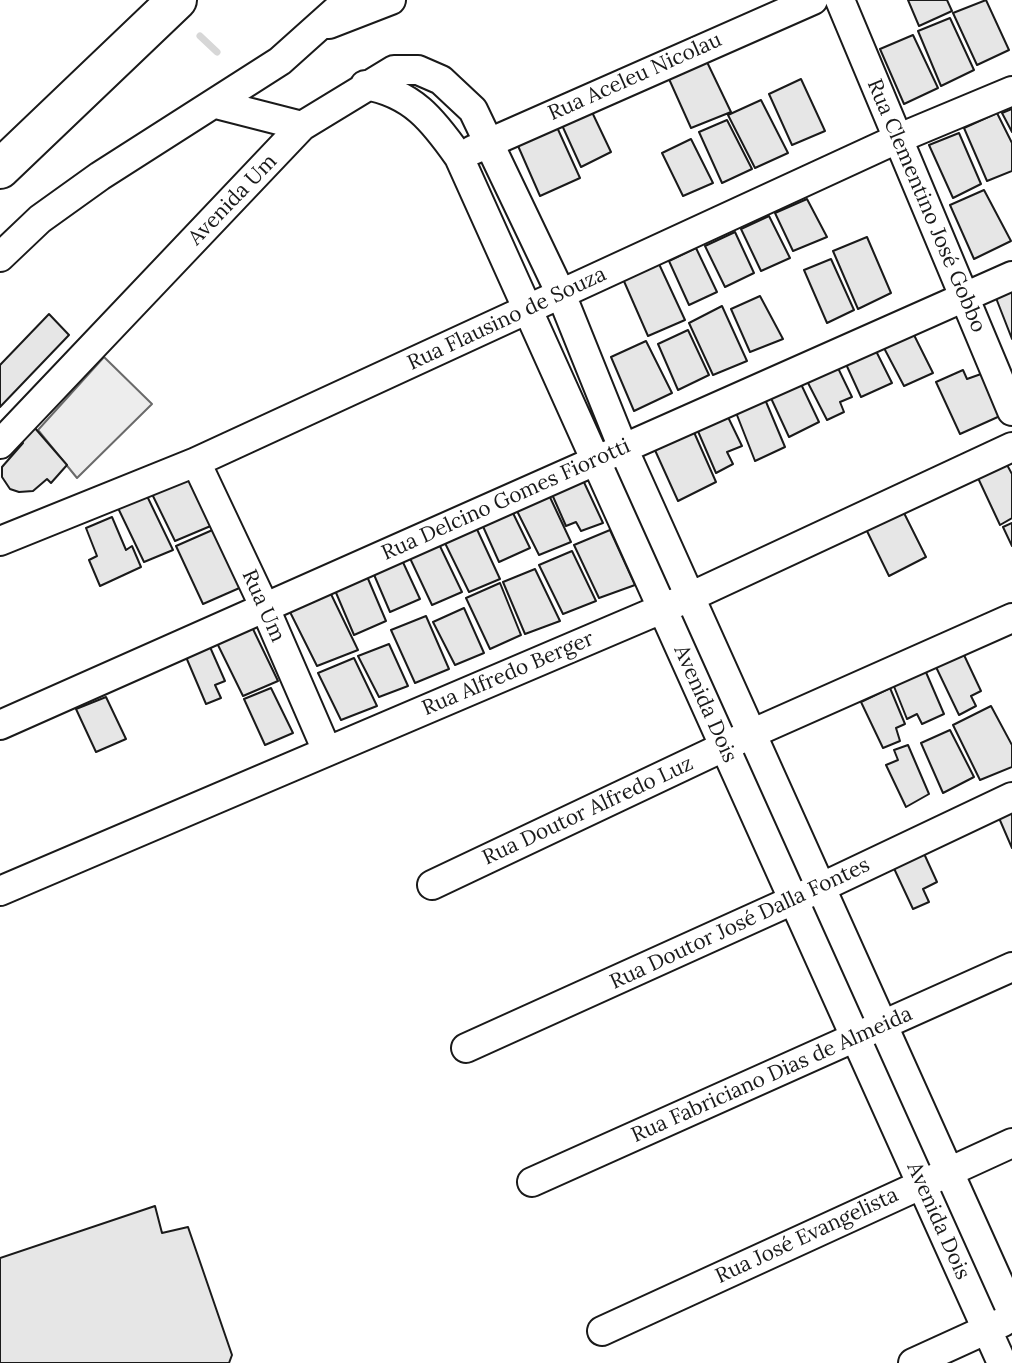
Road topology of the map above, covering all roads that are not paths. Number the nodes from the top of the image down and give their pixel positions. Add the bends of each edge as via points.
1 (160, 0) edge
2 (177, 0) edge
3 (348, 0) edge
4 (391, 0) edge
5 (813, 0) edge
6 (840, 0) edge
7 (316, 29) junction
8 (132, 40) junction
9 (365, 85) junction
10 (1012, 92) edge
11 (216, 104) junction
12 (302, 127) junction
13 (897, 139) junction
14 (489, 142) junction
15 (459, 157) junction
16 (0, 169) edge
17 (0, 257) edge
18 (1012, 276) edge
19 (561, 294) junction
20 (963, 297) junction
21 (530, 309) junction
22 (1012, 411) edge
23 (0, 444) edge
24 (1012, 447) edge
25 (624, 448) junction
26 (597, 458) junction
27 (196, 462) junction
28 (0, 541) edge
29 (692, 596) junction
30 (265, 607) junction
31 (662, 609) junction
32 (1012, 618) edge
33 (0, 725) edge
34 (753, 733) junction
35 (724, 747) junction
36 (327, 751) junction
37 (1012, 797) edge
38 (432, 885) dead end
39 (822, 887) junction
40 (0, 891) edge
41 (793, 900) junction
42 (1012, 967) edge
43 (884, 1026) junction
44 (856, 1038) junction
45 (466, 1048) dead end
46 (1012, 1143) edge
47 (949, 1171) junction
48 (532, 1182) dead end
49 (921, 1184) junction
50 (1012, 1312) edge
51 (999, 1324) edge
52 (602, 1331) dead end
53 (913, 1363) edge
54 (1002, 1363) edge

1 - 8 highway
2 - 8 highway
3 - 7 street
4 - 7 street
5 - 14 street, Rua Aceleu Nicolau
6 - 13 street, Rua Clementino José Gobbo
7 - 11 street via 280,61
8 - 16 highway
9 - 12 street, Avenida Um
9 - 14 street, Avenida Um via 394,69 418,70 441,80 473,110
9 - 15 street, Avenida Dois via 389,89 412,103 435,123
10 - 13 street, Rua Flausino de Souza
11 - 12 street
11 - 17 street via 40,219
12 - 23 street, Avenida Um
13 - 19 street, Rua Flausino de Souza
13 - 20 street, Rua Clementino José Gobbo
14 - 15 street, Rua Aceleu Nicolau
14 - 19 street, Avenida Dois
15 - 21 street, Avenida Dois
18 - 20 street, Rua Delcino Gomes Fiorotti
19 - 21 street, Rua Flausino de Souza
19 - 25 street, Avenida Dois
20 - 22 street, Rua Clementino José Gobbo
20 - 25 street, Rua Delcino Gomes Fiorotti
21 - 26 street, Avenida Dois
21 - 27 street, Rua Flausino de Souza
24 - 29 street, Rua Alfredo Berger
25 - 26 street, Rua Delcino Gomes Fiorotti
25 - 29 street, Avenida Dois
26 - 30 street, Rua Delcino Gomes Fiorotti
26 - 31 street, Avenida Dois
27 - 28 street, Rua Flausino de Souza
27 - 30 street, Rua Um
29 - 31 street, Rua Alfredo Berger
29 - 34 street, Avenida Dois
30 - 33 street, Rua Delcino Gomes Fiorotti
30 - 36 street, Rua Um
31 - 35 street, Avenida Dois
31 - 36 street, Rua Alfredo Berger
32 - 34 street, Rua Doutor Alfredo Luz
34 - 35 street, Rua Doutor Alfredo Luz
34 - 39 street, Avenida Dois
35 - 38 street, Rua Doutor Alfredo Luz
35 - 41 street, Avenida Dois
36 - 40 street, Rua Alfredo Berger
37 - 39 street, Rua Doutor José Dalla Fontes
39 - 41 street, Rua Doutor José Dalla Fontes
39 - 43 street, Avenida Dois
41 - 44 street, Avenida Dois
41 - 45 street, Rua Doutor José Dalla Fontes
42 - 43 street, Rua Fabriciano Dias de Almeida
43 - 44 street, Rua Fabriciano Dias de Almeida
43 - 47 street, Avenida Dois
44 - 48 street, Rua Fabriciano Dias de Almeida
44 - 49 street, Avenida Dois
46 - 47 street, Rua José Evangelista
47 - 49 street, Rua José Evangelista
47 - 50 street, Avenida Dois
49 - 51 street, Avenida Dois
49 - 52 street, Rua José Evangelista
51 - 53 street
51 - 54 street, Avenida Dois

